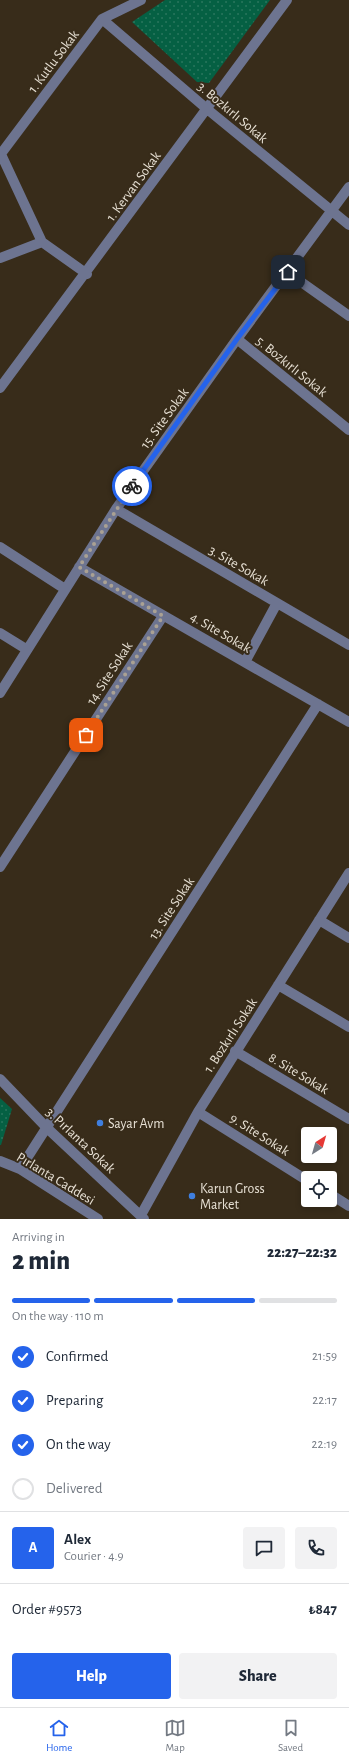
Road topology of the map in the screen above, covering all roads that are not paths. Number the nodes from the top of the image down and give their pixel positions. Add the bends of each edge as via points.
1 (141, 0) edge
2 (287, 0) edge
3 (102, 19) junction
4 (207, 109) junction
5 (0, 154) edge
6 (349, 187) edge
7 (332, 211) junction
8 (349, 225) edge
9 (42, 242) junction
10 (0, 258) edge
11 (288, 272) junction
12 (87, 274) junction
13 (349, 316) edge
14 (237, 339) junction
15 (0, 388) edge
16 (349, 430) edge
17 (116, 509) junction
18 (0, 547) edge
19 (79, 567) junction
20 (65, 588) junction
21 (277, 603) junction
22 (163, 616) junction
23 (0, 633) edge
24 (349, 645) edge
25 (26, 649) junction
26 (245, 662) junction
27 (0, 693) edge
28 (318, 704) junction
29 (349, 722) edge
30 (0, 867) edge
31 (349, 873) edge
32 (319, 920) junction
33 (349, 938) edge
34 (278, 985) junction
35 (349, 1027) edge
36 (235, 1050) junction
37 (0, 1079) edge
38 (198, 1112) junction
39 (349, 1119) edge
40 (47, 1128) junction
41 (0, 1161) edge
42 (20, 1169) junction
43 (301, 1176) edge
44 (337, 1198) edge
45 (349, 1206) edge
46 (142, 1217) edge
47 (98, 1219) edge

1 - 3 street, 1. Kutlu Sokak
2 - 4 street, 1. Kervan Sokak
3 - 4 street, 3. Bozkırlı Sokak
3 - 5 street, 1. Kutlu Sokak
4 - 7 street, 3. Bozkırlı Sokak
4 - 12 street, 1. Kervan Sokak
5 - 9 street
6 - 7 street, 15. Site Sokak
7 - 8 street, 3. Bozkırlı Sokak
7 - 11 street, 15. Site Sokak
9 - 10 street
9 - 12 street
11 - 13 street
11 - 14 street, 15. Site Sokak
12 - 15 street, 1. Kervan Sokak
14 - 16 street, 5. Bozkırlı Sokak
14 - 17 street, 15. Site Sokak
17 - 19 street, 15. Site Sokak
17 - 21 street, 3. Site Sokak
18 - 20 street
19 - 20 street, 15. Site Sokak
19 - 22 street, 4. Site Sokak
20 - 25 street, 15. Site Sokak
21 - 24 street, 3. Site Sokak
21 - 26 street
22 - 26 street, 4. Site Sokak
22 - 30 street, 14. Site Sokak
23 - 25 street
25 - 27 street, 15. Site Sokak
26 - 28 street, 4. Site Sokak
28 - 29 street, 4. Site Sokak
28 - 40 street, 13. Site Sokak
31 - 32 street, 1. Bozkırlı Sokak
32 - 33 street
32 - 34 street, 1. Bozkırlı Sokak
34 - 35 street
34 - 36 street, 1. Bozkırlı Sokak
36 - 38 street, 1. Bozkırlı Sokak
36 - 39 street, 8. Site Sokak
37 - 40 street, 3. Pırlanta Sokak
38 - 43 street, 9. Site Sokak
38 - 46 street, 1. Bozkırlı Sokak
40 - 42 street, 13. Site Sokak
40 - 46 street, 3. Pırlanta Sokak
41 - 42 street, Pırlanta Caddesi
42 - 47 street, Pırlanta Caddesi
44 - 45 street

